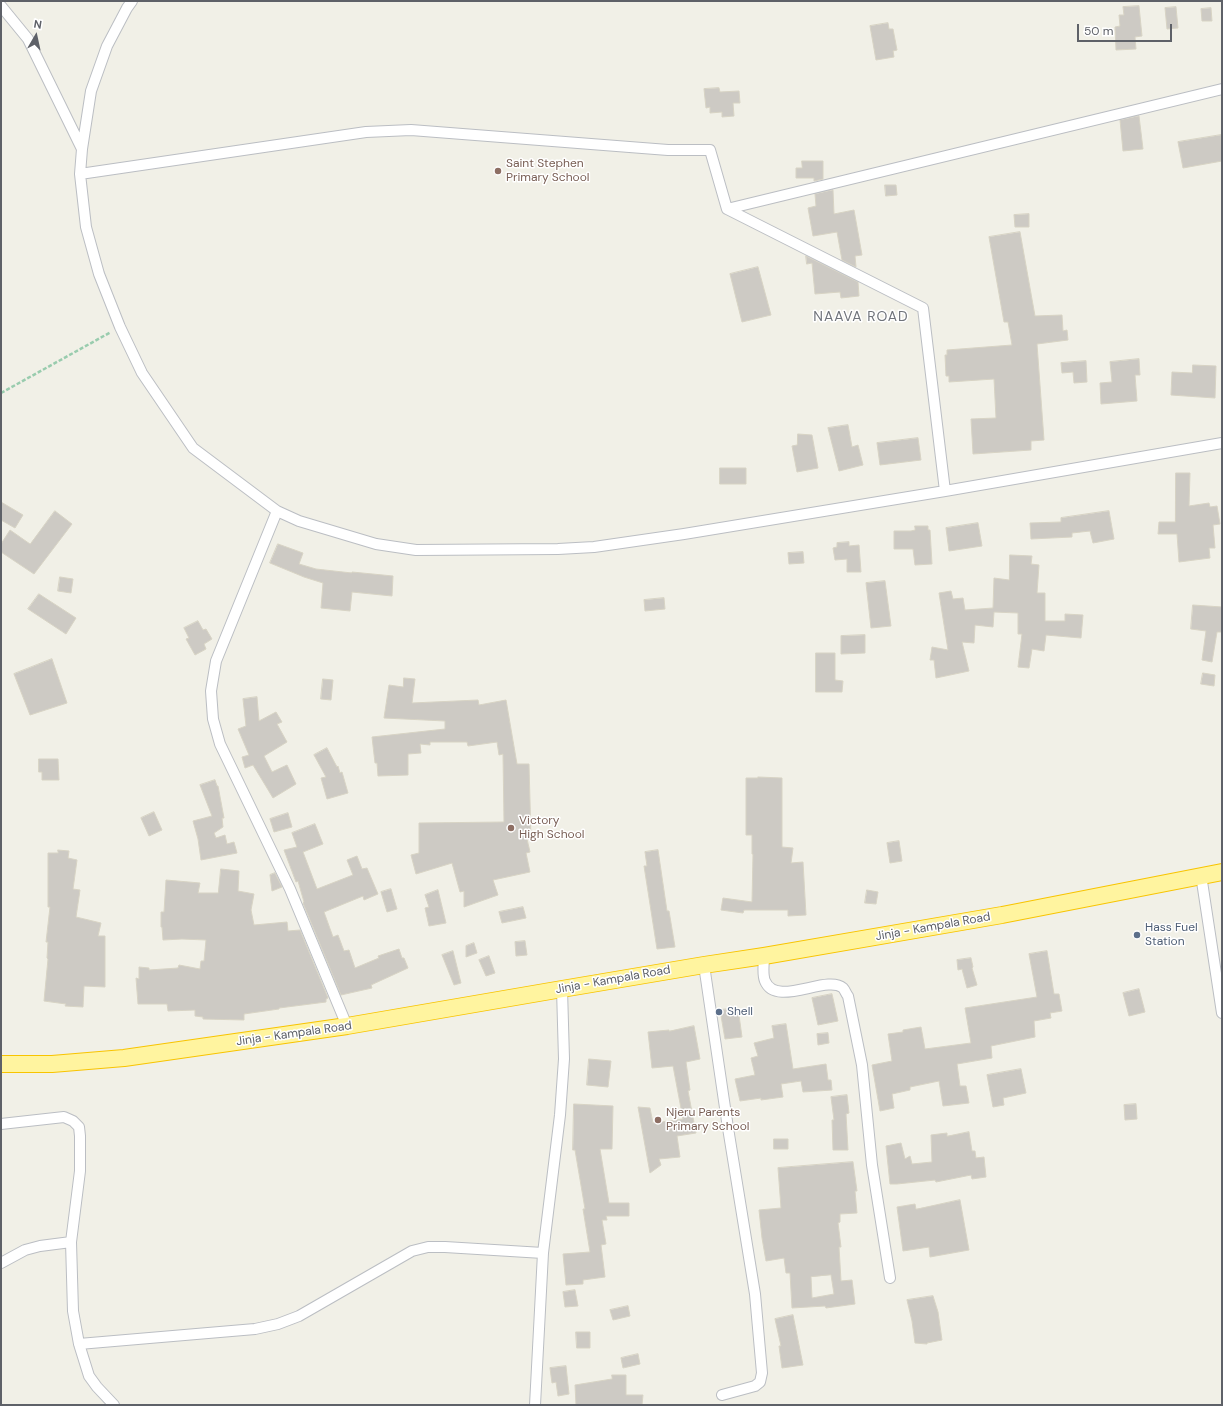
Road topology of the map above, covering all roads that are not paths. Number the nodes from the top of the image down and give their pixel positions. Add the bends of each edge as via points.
1 (132, 1) edge
2 (1, 6) edge
3 (1222, 89) edge
4 (82, 149) junction
5 (80, 174) junction
6 (727, 209) junction
7 (1222, 444) edge
8 (945, 491) junction
9 (277, 512) junction
10 (1222, 872) edge
11 (1201, 875) junction
12 (764, 956) junction
13 (704, 965) junction
14 (562, 989) junction
15 (1222, 1013) edge
16 (347, 1026) junction
17 (1, 1064) edge
18 (1, 1124) edge
19 (70, 1242) junction
20 (543, 1253) junction
21 (1, 1263) edge
22 (890, 1278) dead end
23 (79, 1344) junction
24 (722, 1395) dead end
25 (114, 1405) edge
26 (535, 1405) edge

1 - 4 street via 107,46 91,91
2 - 4 street via 28,39
3 - 6 street
4 - 5 street
5 - 6 street via 366,132 410,130 668,150 710,150
5 - 9 street via 86,227 99,274 142,373 193,448
6 - 8 street via 923,308
7 - 8 street
8 - 9 street via 684,534 594,547 558,549 416,550 376,544
9 - 16 street via 216,661 211,691 213,719 220,744 290,889
10 - 11 highway, Jinja - Kampala Road
11 - 12 highway, Jinja - Kampala Road via 1002,915
11 - 15 street
12 - 13 highway, Jinja - Kampala Road
12 - 22 street via 765,982 771,988 787,992 827,984 843,989 848,996 862,1065 872,1165
13 - 14 highway, Jinja - Kampala Road
13 - 24 street via 755,1294 762,1372 760,1382 755,1386
14 - 16 highway, Jinja - Kampala Road
14 - 20 street via 564,1059 560,1116
16 - 17 highway, Jinja - Kampala Road via 124,1058 52,1064
18 - 19 street via 64,1117 73,1120 79,1127 80,1171
19 - 21 street via 25,1250
19 - 23 street via 73,1311
20 - 23 street via 428,1247 412,1251 299,1316 278,1324 255,1329
20 - 26 street
23 - 25 street via 89,1376

